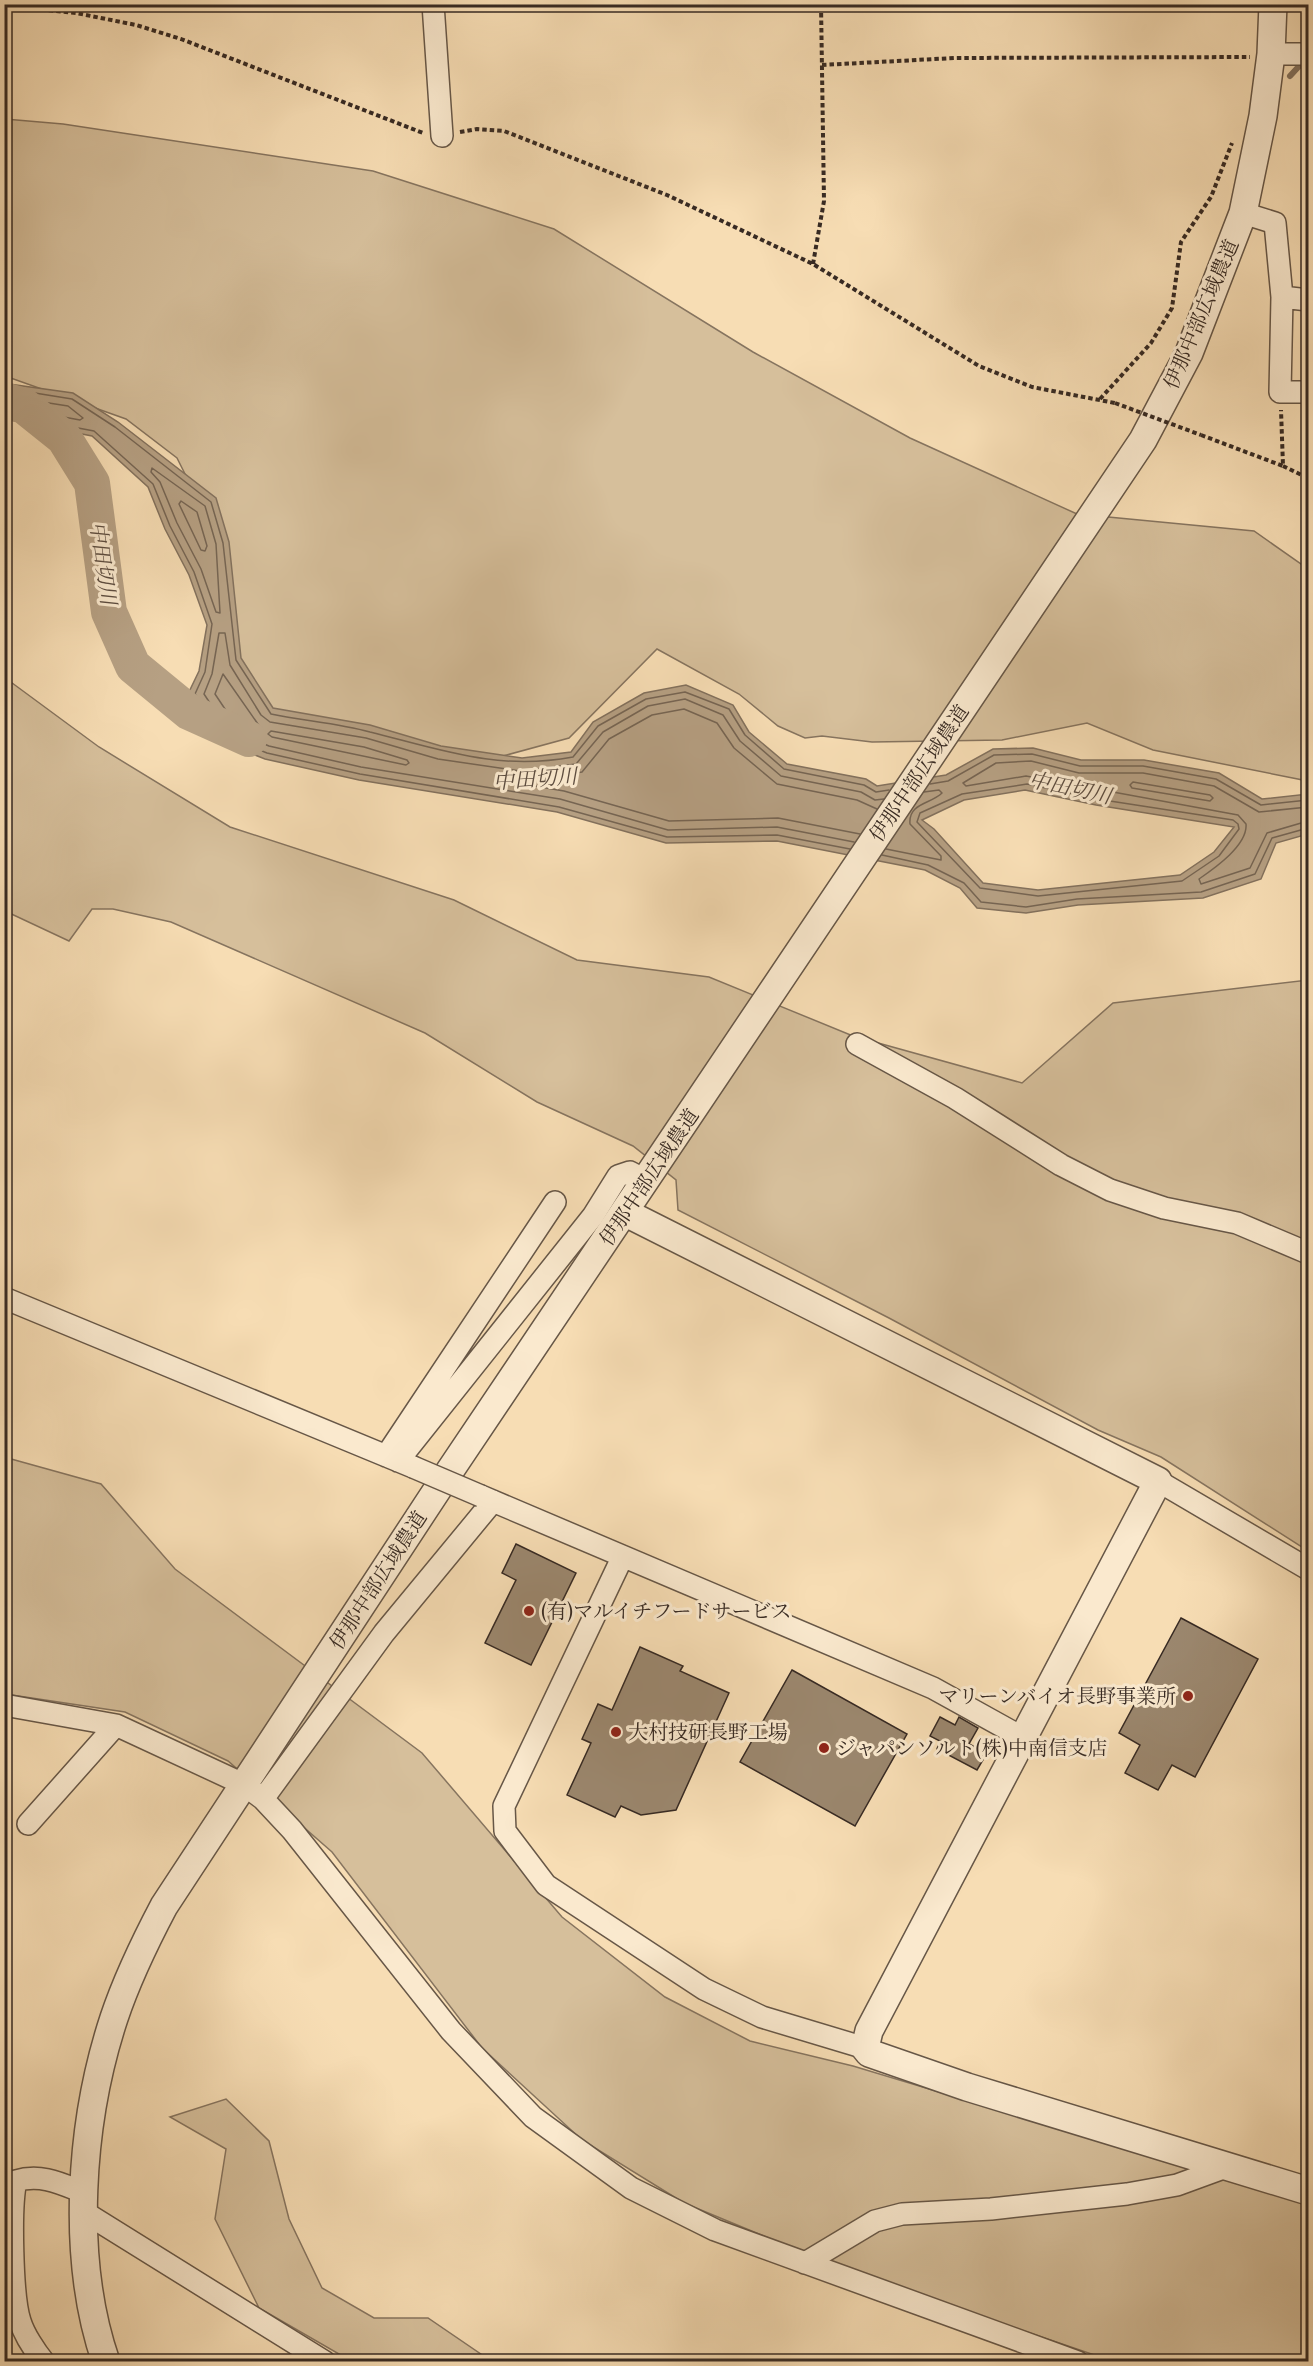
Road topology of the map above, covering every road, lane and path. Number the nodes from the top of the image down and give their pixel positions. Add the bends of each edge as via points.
1 (433, 4) edge
2 (821, 4) edge
3 (1273, 4) edge
4 (4, 6) edge
5 (1271, 54) junction
6 (1308, 54) edge
7 (822, 64) junction
8 (1236, 134) dead end
9 (442, 136) junction
10 (1243, 213) junction
11 (813, 264) junction
12 (1282, 297) junction
13 (1308, 300) edge
14 (1280, 392) junction
15 (1308, 392) edge
16 (1100, 399) junction
17 (1283, 466) junction
18 (1308, 478) edge
19 (857, 1044) dead end
20 (647, 1181) junction
21 (555, 1202) dead end
22 (626, 1213) junction
23 (1308, 1253) edge
24 (4, 1298) edge
25 (399, 1461) junction
26 (1158, 1481) junction
27 (487, 1499) junction
28 (622, 1558) junction
29 (1308, 1569) edge
30 (4, 1706) edge
31 (117, 1725) junction
32 (1025, 1739) junction
33 (253, 1791) junction
34 (28, 1824) dead end
35 (866, 2048) junction
36 (1229, 2166) junction
37 (1308, 2191) edge
38 (85, 2202) junction
39 (805, 2264) junction
40 (44, 2361) edge
41 (106, 2361) edge
42 (325, 2361) edge
43 (1078, 2361) edge

1 - 9 street
2 - 7 path
3 - 5 street, 伊那中部広域農道
4 - 9 path via 76,13 181,39 412,131
5 - 6 street
5 - 7 path via 1232,59 954,58
5 - 10 street, 伊那中部広域農道
7 - 11 path via 824,201
8 - 16 path via 1211,197 1181,242 1172,308 1151,343
9 - 11 path via 477,129 504,132 667,195
10 - 12 street via 1275,224
10 - 20 street, 伊那中部広域農道 via 1189,353 1143,440
11 - 16 path via 979,366 1032,387
12 - 13 street
12 - 14 street
14 - 15 street
14 - 17 path
16 - 17 path, bridge
17 - 18 path
19 - 23 street via 1110,1190 1164,1208 1237,1223
20 - 22 street, 伊那中部広域農道
20 - 25 street via 630,1172 618,1176 593,1216
21 - 25 street
22 - 26 street
22 - 33 street, 伊那中部広域農道 via 441,1484
24 - 25 street
25 - 27 street, bridge
26 - 29 street
26 - 32 street
27 - 28 street
27 - 33 street via 384,1633
28 - 32 street via 933,1688
28 - 35 street via 504,1806 505,1832 546,1885 704,1989 762,2017
30 - 31 street
31 - 33 street
31 - 34 street
32 - 35 street via 870,2031
33 - 38 street, 伊那中部広域農道 via 164,1906 124,1990 94,2092
33 - 39 street via 292,1830 451,2031 532,2117 631,2188 715,2230
35 - 36 street via 869,2053 967,2087
36 - 37 street
36 - 39 street via 1177,2185 1127,2194 902,2214 875,2221
38 - 40 street via 48,2179 30,2177 16,2181 13,2219 20,2322
38 - 41 street, 伊那中部広域農道 via 92,2304
38 - 42 street
39 - 43 street

